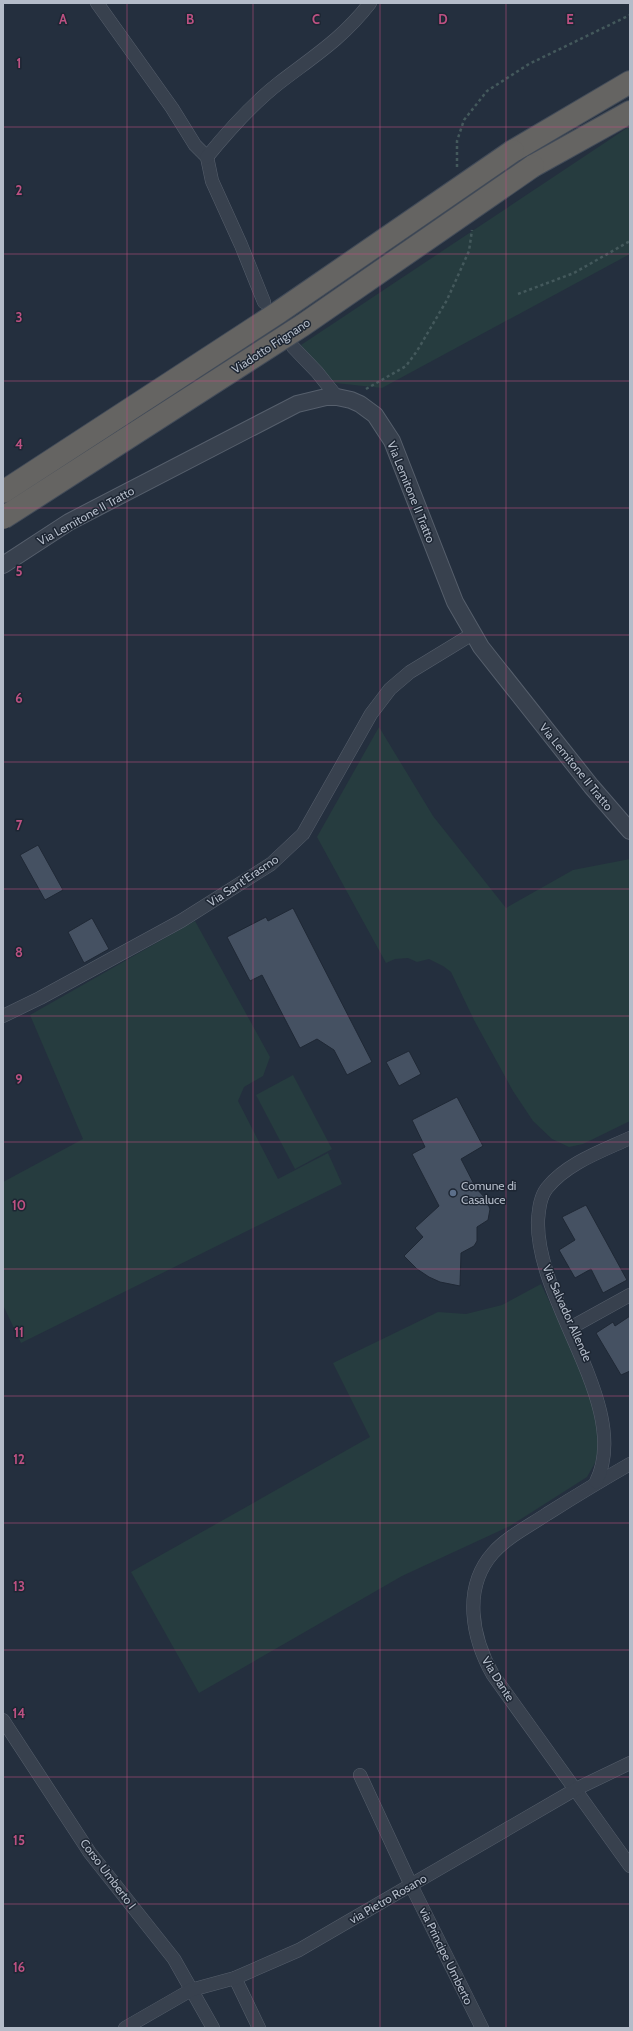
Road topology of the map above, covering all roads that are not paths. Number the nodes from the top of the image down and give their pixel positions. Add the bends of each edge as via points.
1 (97, 3) edge
2 (370, 3) edge
3 (630, 82) edge
4 (630, 112) edge
5 (207, 157) junction
6 (264, 302) dead end
7 (293, 347) dead end
8 (337, 397) junction
9 (3, 492) edge
10 (3, 518) edge
11 (3, 565) edge
12 (474, 633) junction
13 (630, 831) edge
14 (3, 1016) edge
15 (630, 1138) edge
16 (630, 1295) edge
17 (572, 1327) junction
18 (630, 1464) edge
19 (595, 1483) junction
20 (3, 1720) edge
21 (630, 1763) edge
22 (360, 1775) dead end
23 (576, 1790) junction
24 (630, 1866) edge
25 (411, 1885) junction
26 (235, 1978) junction
27 (191, 1990) junction
28 (125, 2028) edge
29 (212, 2028) edge
30 (260, 2028) edge
31 (482, 2028) edge

1 - 5 street via 172,108 195,145
2 - 5 street via 350,28 253,106
3 - 9 highway, Viadotto Frignano, bridge via 513,152 279,312
4 - 10 highway, Viadotto Frignano, bridge via 533,166 303,325
5 - 6 street via 212,181
7 - 8 street
8 - 11 street, Via Lemitone II Tratto via 297,404 69,522
8 - 12 street, Via Lemitone II Tratto via 360,404 375,415 392,441 455,602
12 - 13 street, Via Lemitone II Tratto via 481,647
12 - 14 street, Via Sant'Erasmo via 410,672 390,689 371,714 303,834 271,864 181,921
15 - 17 street, Via Salvador Allende via 576,1164 557,1178 541,1200 538,1226 543,1258
16 - 17 street
17 - 19 street, Via Salvador Allende via 602,1391 610,1425 609,1457 605,1470
18 - 19 street, Via Dante
19 - 23 street, Via Dante via 509,1539 494,1552 480,1573 473,1608 478,1642 493,1675
20 - 27 street, Corso Umberto I via 90,1853 174,1959
21 - 23 street, via Pietro Rosano
22 - 25 street, via Principe Umberto
23 - 24 street, Via Dante
23 - 25 street, via Pietro Rosano
25 - 26 street, via Pietro Rosano via 298,1950
25 - 31 street, via Principe Umberto
26 - 27 street, via Pietro Rosano
26 - 30 street
27 - 28 street, via Pietro Rosano
27 - 29 street, Corso Umberto I

